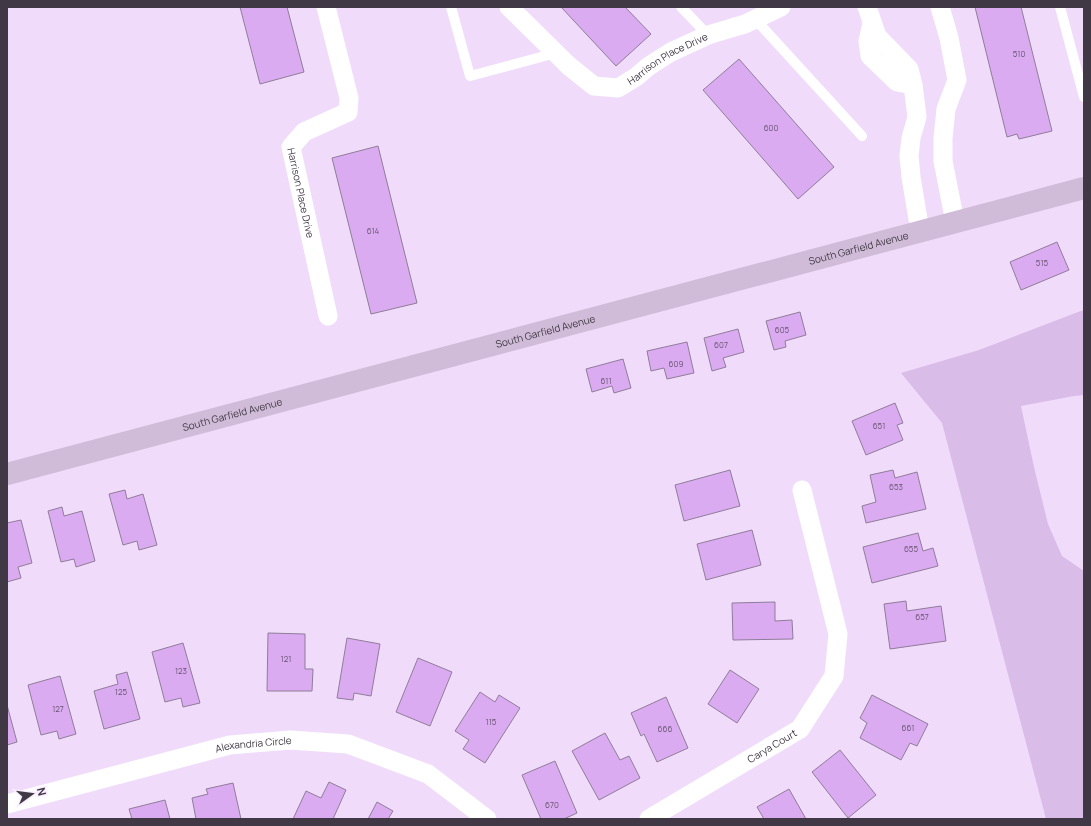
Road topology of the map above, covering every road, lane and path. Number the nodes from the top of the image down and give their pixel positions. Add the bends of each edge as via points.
1 (326, 7) edge
2 (451, 7) edge
3 (509, 7) edge
4 (681, 7) edge
5 (781, 7) edge
6 (940, 7) edge
7 (1060, 7) edge
8 (870, 15) edge
9 (755, 19) junction
10 (708, 35) junction
11 (556, 53) junction
12 (1084, 97) edge
13 (862, 136) dead end
14 (1084, 188) edge
15 (955, 222) junction
16 (920, 231) junction
17 (328, 316) dead end
18 (7, 474) edge
19 (802, 490) dead end
20 (7, 804) edge
21 (487, 819) edge
22 (649, 819) edge

1 - 17 street, Harrison Place Drive via 349,98 348,112 304,132 291,148
2 - 11 lane via 470,76
3 - 11 street, Harrison Place Drive
4 - 10 lane
5 - 9 street, Harrison Place Drive
6 - 15 street via 957,80 946,109 943,138 943,161
7 - 12 lane
8 - 16 street via 877,36 909,69 913,85 917,117 909,156
9 - 10 street, Harrison Place Drive
9 - 13 lane
10 - 11 street, Harrison Place Drive via 671,52 618,88 594,86
14 - 15 street, South Garfield Avenue
15 - 16 street, South Garfield Avenue
16 - 18 street, South Garfield Avenue
19 - 22 street, Carya Court via 838,634 834,676 800,729
20 - 21 street, Alexandria Circle via 230,746 290,740 348,744 428,774

